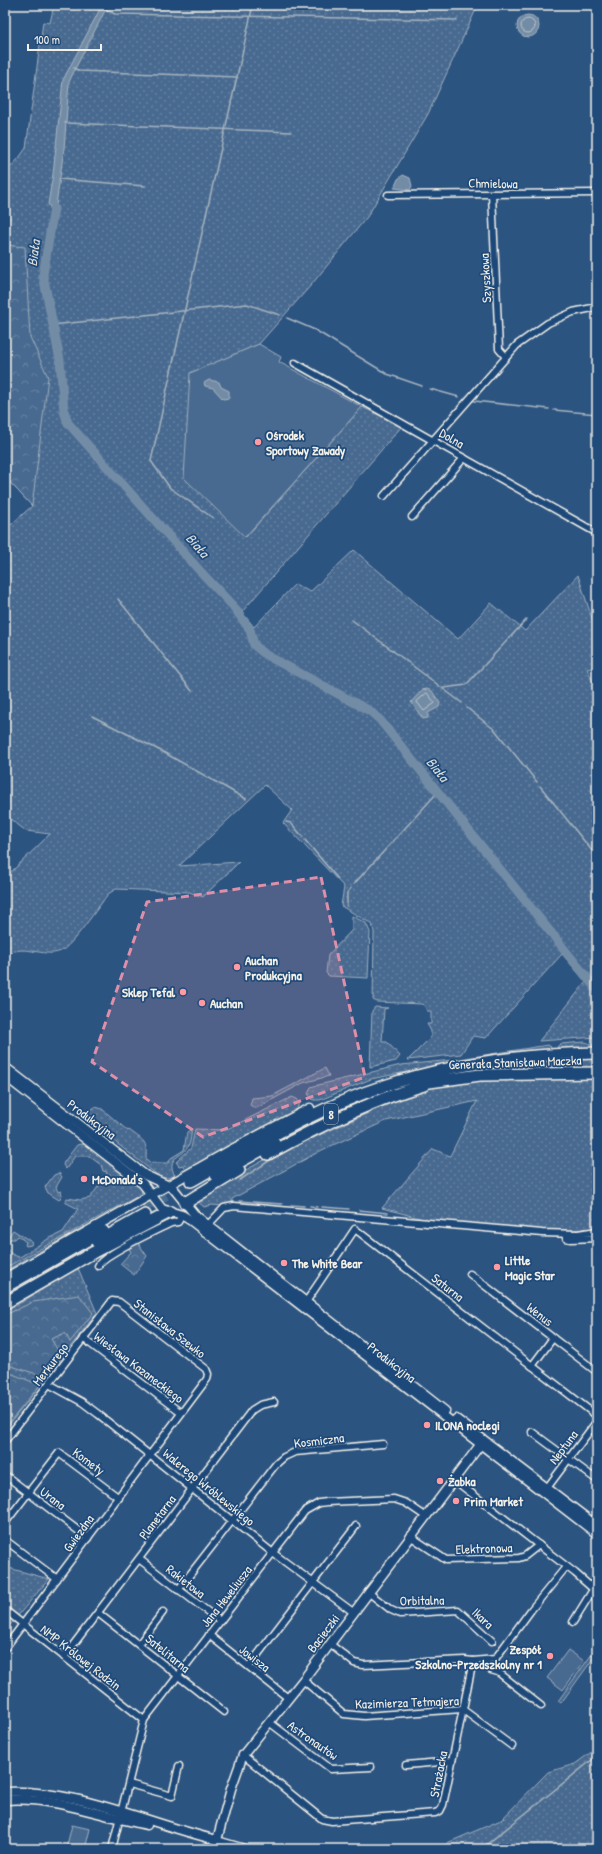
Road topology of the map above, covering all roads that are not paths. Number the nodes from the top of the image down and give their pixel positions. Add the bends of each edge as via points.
1 (597, 193) edge
2 (492, 194) junction
3 (388, 195) dead end
4 (597, 307) edge
5 (506, 357) junction
6 (295, 363) dead end
7 (434, 440) junction
8 (464, 458) junction
9 (384, 496) dead end
10 (412, 517) dead end
11 (597, 533) edge
12 (597, 1053) edge
13 (5, 1067) edge
14 (453, 1068) junction
15 (597, 1073) edge
16 (480, 1075) junction
17 (5, 1076) edge
18 (310, 1108) joint
19 (167, 1186) junction
20 (151, 1195) junction
21 (185, 1203) junction
22 (170, 1212) junction
23 (182, 1215) junction
24 (358, 1217) junction
25 (208, 1225) junction
26 (355, 1229) junction
27 (597, 1231) edge
28 (565, 1234) junction
29 (597, 1238) edge
30 (98, 1266) dead end
31 (264, 1274) junction
32 (470, 1274) dead end
33 (5, 1278) edge
34 (5, 1287) edge
35 (5, 1295) edge
36 (114, 1301) joint
37 (306, 1302) junction
38 (5, 1303) edge
39 (83, 1338) junction
40 (553, 1338) junction
41 (532, 1366) junction
42 (597, 1372) edge
43 (49, 1384) junction
44 (274, 1402) dead end
45 (181, 1413) junction
46 (597, 1416) edge
47 (597, 1420) edge
48 (532, 1432) dead end
49 (5, 1442) edge
50 (482, 1442) junction
51 (383, 1444) dead end
52 (151, 1454) junction
53 (567, 1459) junction
54 (5, 1475) edge
55 (454, 1480) junction
56 (597, 1480) edge
57 (192, 1489) junction
58 (545, 1490) junction
59 (28, 1492) junction
60 (119, 1498) junction
61 (425, 1516) junction
62 (233, 1520) junction
63 (5, 1523) edge
64 (356, 1526) dead end
65 (597, 1526) edge
66 (597, 1534) edge
67 (410, 1536) junction
68 (88, 1538) junction
69 (5, 1540) edge
70 (539, 1545) junction
71 (273, 1553) junction
72 (140, 1559) junction
73 (566, 1567) junction
74 (57, 1579) junction
75 (314, 1582) junction
76 (596, 1588) edge
77 (178, 1590) junction
78 (368, 1592) junction
79 (5, 1610) edge
80 (458, 1610) joint
81 (163, 1612) dead end
82 (353, 1612) junction
83 (98, 1613) junction
84 (220, 1621) junction
85 (573, 1622) dead end
86 (22, 1624) junction
87 (209, 1635) junction
88 (492, 1642) dead end
89 (139, 1644) junction
90 (330, 1644) junction
91 (5, 1648) edge
92 (64, 1657) junction
93 (472, 1661) junction
94 (484, 1661) junction
95 (249, 1666) junction
96 (178, 1675) junction
97 (303, 1680) junction
98 (288, 1698) junction
99 (541, 1706) dead end
100 (462, 1708) junction
101 (224, 1712) dead end
102 (144, 1720) junction
103 (269, 1722) junction
104 (512, 1746) dead end
105 (243, 1754) junction
106 (452, 1761) junction
107 (406, 1765) dead end
108 (179, 1766) dead end
109 (371, 1767) dead end
110 (129, 1784) junction
111 (5, 1792) edge
112 (5, 1800) edge
113 (121, 1816) junction
114 (217, 1840) junction
115 (112, 1849) edge
116 (216, 1849) edge
117 (248, 1849) edge

1 - 2 street, Chmielowa
2 - 3 street, Chmielowa
2 - 5 street, Szyszkowa via 499,349
4 - 5 street via 573,312 548,323 527,336
5 - 7 street
6 - 7 street, Dolna
7 - 8 street, Dolna
7 - 9 street
8 - 10 street
8 - 11 street, Dolna
12 - 14 highway, Generała Stanisława Maczka / 8 via 514,1057
13 - 19 main road, Produkcyjna via 145,1175
14 - 16 highway, Generała Stanisława Maczka / 8 via 400,1081 331,1106 287,1127 193,1184 362,1101 423,1082
14 - 18 highway via 390,1079
15 - 16 highway, Generała Stanisława Maczka / 8
16 - 21 highway via 427,1085 376,1102 308,1133
17 - 20 main road, Produkcyjna via 143,1184
18 - 19 main road
19 - 20 main road
19 - 21 main road, Produkcyjna via 178,1193
20 - 22 main road, Produkcyjna via 162,1209
20 - 33 main road
21 - 22 main road
21 - 25 main road, Produkcyjna
22 - 23 main road, Produkcyjna
22 - 38 highway
23 - 30 street via 179,1221 124,1247 101,1261
23 - 31 main road, Produkcyjna
24 - 25 street via 231,1206 224,1208
24 - 26 street
24 - 28 street
25 - 31 main road, Produkcyjna
26 - 37 street
26 - 41 street, Saturna
27 - 28 street
28 - 29 street via 566,1238 570,1239
31 - 37 main road, Produkcyjna
31 - 50 main road, Produkcyjna
32 - 40 street, Wenus
34 - 35 highway via 144,1212
36 - 39 street, Merkurego via 110,1302
36 - 45 street, Stanisława Szewko via 119,1302 206,1369 207,1379
37 - 50 main road, Produkcyjna
39 - 43 street, Merkurego
39 - 45 street, Wiesława Kazaneckiego
40 - 41 street
40 - 42 street, Wenus
41 - 46 street, Saturna
43 - 49 street, Merkurego
43 - 52 street, Walerego Wróblewskiego via 82,1402
44 - 57 street, Planetarna via 252,1410
45 - 52 street, Stanisława Szewko
47 - 53 street, Neptuna
48 - 53 street
50 - 55 main road, Bacieczki
50 - 58 main road, Produkcyjna
51 - 62 street, Kosmiczna via 295,1452 284,1457
52 - 57 street, Walerego Wróblewskiego
52 - 60 street, Gwiezdna
53 - 56 street
53 - 58 street, Neptuna
54 - 59 street, Urana
55 - 61 main road, Bacieczki
55 - 70 street
57 - 62 street, Walerego Wróblewskiego
57 - 72 street, Planetarna
58 - 65 main road, Produkcyjna
58 - 66 main road, Produkcyjna
59 - 60 street, Komety via 59,1453
59 - 63 street, Komety
59 - 68 street, Urana
60 - 68 street, Gwiezdna
61 - 67 main road, Bacieczki
61 - 71 street, Jana Heweliusza via 406,1503 394,1499 319,1503 306,1510
62 - 71 street, Walerego Wróblewskiego
62 - 77 street, Kosmiczna
64 - 75 street
67 - 70 street, Elektronowa via 446,1560 519,1558
67 - 78 main road, Bacieczki
68 - 74 street, Gwiezdna
69 - 74 street
70 - 73 street
71 - 75 street, Walerego Wróblewskiego
71 - 84 street, Jana Heweliusza
72 - 77 street, Rakietowa
72 - 83 street, Planetarna
73 - 76 street
73 - 94 street via 494,1659
74 - 86 street, Gwiezdna
75 - 82 street, Walerego Wróblewskiego
75 - 95 street
76 - 85 street
77 - 84 street, Rakietowa
78 - 80 street, Orbitalna via 400,1614
78 - 82 main road, Bacieczki
79 - 86 street, NMP Królowej Rodzin
80 - 88 street, Ikara
81 - 89 street
82 - 90 main road, Bacieczki
83 - 89 street, Satelitarna
83 - 92 street, Planetarna
84 - 87 street, Jana Heweliusza
86 - 91 street, Gwiezdna
86 - 92 street, NMP Królowej Rodzin
87 - 95 street, Jowisza
87 - 96 street, Jana Heweliusza
89 - 96 street, Satelitarna
90 - 93 street via 354,1663 363,1665
90 - 97 main road, Bacieczki
92 - 102 street, NMP Królowej Rodzin
93 - 94 street
93 - 100 street, Strażacka
94 - 99 street via 491,1670 498,1672
95 - 98 street, Jowisza
96 - 101 street, Satelitarna
96 - 102 street, Jana Heweliusza
97 - 98 main road, Bacieczki
97 - 100 street, Kazimierza Tetmajera via 344,1714 351,1716
98 - 103 main road, Bacieczki
100 - 104 street, Kazimierza Tetmajera
100 - 106 street, Strażacka
102 - 110 street, Jana Heweliusza
103 - 105 main road, Bacieczki
103 - 109 street, Astronautów via 331,1769
105 - 106 street, Strażacka via 322,1819 332,1821 440,1811
105 - 114 main road, Bacieczki
106 - 107 street
108 - 110 street via 172,1796
110 - 113 street, Jana Heweliusza
111 - 113 main road via 51,1795
112 - 113 main road via 50,1802
113 - 114 main road
113 - 115 street, Jana Heweliusza
114 - 116 street, Bacieczki
114 - 117 street

